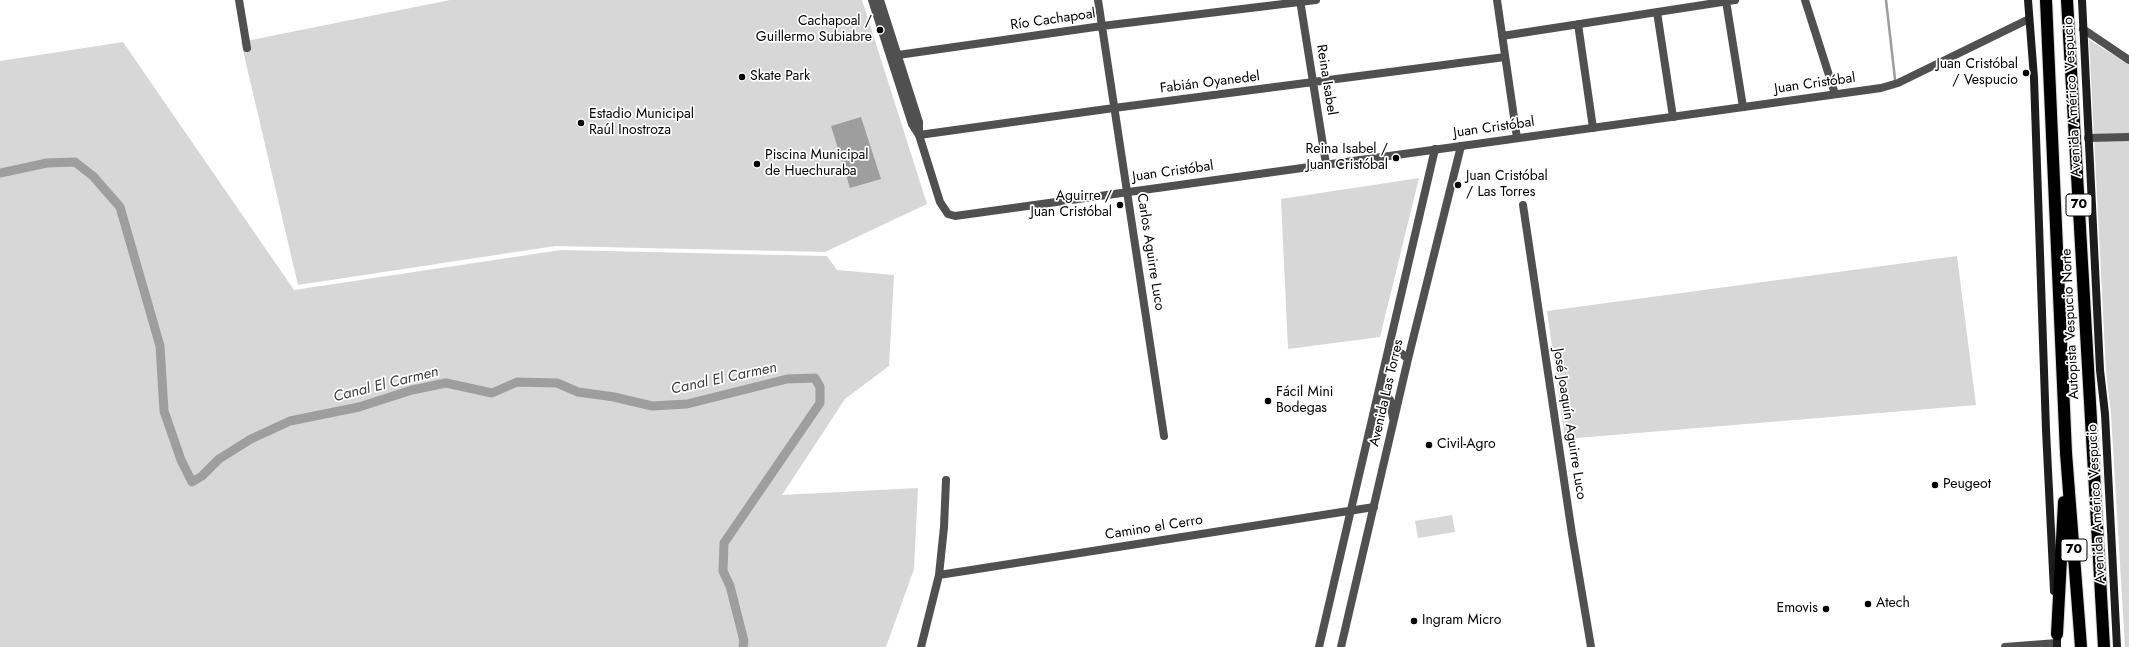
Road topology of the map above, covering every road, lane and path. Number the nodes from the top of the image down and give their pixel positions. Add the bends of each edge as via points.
1 (239, 0) edge
2 (872, 0) edge
3 (880, 0) edge
4 (1098, 0) edge
5 (1316, 0) edge
6 (1497, 0) edge
7 (1735, 0) edge
8 (1805, 0) edge
9 (2028, 0) edge
10 (2046, 0) edge
11 (2067, 0) edge
12 (2082, 0) edge
13 (1300, 1) edge
14 (1726, 1) junction
15 (1657, 12) junction
16 (2029, 18) junction
17 (1578, 24) junction
18 (1102, 26) junction
19 (2083, 29) junction
20 (1502, 36) junction
21 (247, 48) dead end
22 (894, 56) junction
23 (1505, 57) junction
24 (2129, 60) edge
25 (1313, 83) junction
26 (1835, 94) junction
27 (1743, 107) junction
28 (1114, 108) junction
29 (1673, 117) junction
30 (1593, 128) junction
31 (919, 135) junction
32 (2129, 137) edge
33 (1517, 138) junction
34 (2088, 138) junction
35 (1461, 146) junction
36 (1435, 149) junction
37 (1326, 164) junction
38 (1128, 192) junction
39 (1523, 205) dead end
40 (1388, 355) junction
41 (1408, 359) junction
42 (1380, 393) junction
43 (1394, 423) junction
44 (1164, 436) dead end
45 (2066, 453) junction
46 (946, 480) dead end
47 (1374, 507) junction
48 (1351, 511) junction
49 (2099, 570) junction
50 (938, 575) junction
51 (2057, 641) edge
52 (921, 647) edge
53 (1319, 647) edge
54 (1341, 647) edge
55 (1591, 647) edge
56 (2005, 647) edge
57 (2081, 647) edge
58 (2104, 647) edge
59 (2109, 647) edge
60 (2117, 647) edge

1 - 21 street
2 - 22 street
3 - 22 street
4 - 18 street, Carlos Aguirre Luco
5 - 13 street, Río Cachapoal
6 - 20 street
7 - 14 street
8 - 26 street
9 - 16 main road
10 - 45 highway, Autopista Vespucio Norte / 70
11 - 49 highway, Autopista Vespucio Norte / 70
12 - 19 main road, Avenida Américo Vespucio
13 - 18 street, Río Cachapoal
13 - 25 street, Reina Isabel
14 - 15 street
14 - 27 street
15 - 17 street
15 - 29 street
16 - 26 street, Juan Cristóbal via 1894,85
16 - 51 main road via 2034,78 2046,430
17 - 20 street
17 - 30 street
18 - 22 street, Río Cachapoal
18 - 28 street, Carlos Aguirre Luco
19 - 24 street
19 - 34 main road, Avenida Américo Vespucio
20 - 23 street
22 - 31 street via 912,124
23 - 25 street, Fabián Oyanedel
23 - 33 street
25 - 28 street, Fabián Oyanedel
25 - 37 street, Reina Isabel
26 - 27 street, Juan Cristóbal
27 - 29 street, Juan Cristóbal
28 - 31 street, Fabián Oyanedel
28 - 38 street, Carlos Aguirre Luco
29 - 30 street, Juan Cristóbal
30 - 33 street, Juan Cristóbal
31 - 38 street, Juan Cristóbal via 940,202 948,214 954,216
32 - 34 street
33 - 35 street, Juan Cristóbal
34 - 60 main road, Avenida Américo Vespucio
35 - 36 street, Juan Cristóbal
35 - 41 street, Avenida Las Torres
36 - 37 street, Juan Cristóbal
36 - 40 street, Avenida Las Torres
37 - 38 street, Juan Cristóbal
38 - 44 street, Carlos Aguirre Luco
39 - 55 street, José Joaquín Aguirre Luco
40 - 41 street via 1401,354
40 - 42 street, Avenida Las Torres
41 - 43 street, Avenida Las Torres
42 - 43 street via 1390,400
42 - 48 street, Avenida Las Torres
43 - 47 street, Avenida Las Torres
45 - 51 highway
45 - 57 highway, Autopista Vespucio Norte / 70
46 - 50 street
47 - 48 street, Camino el Cerro
47 - 54 street, Avenida Las Torres
48 - 50 street, Camino el Cerro
48 - 53 street, Avenida Las Torres
49 - 58 highway, Autopista Vespucio Norte / 70
49 - 59 highway
50 - 52 street
51 - 56 street

